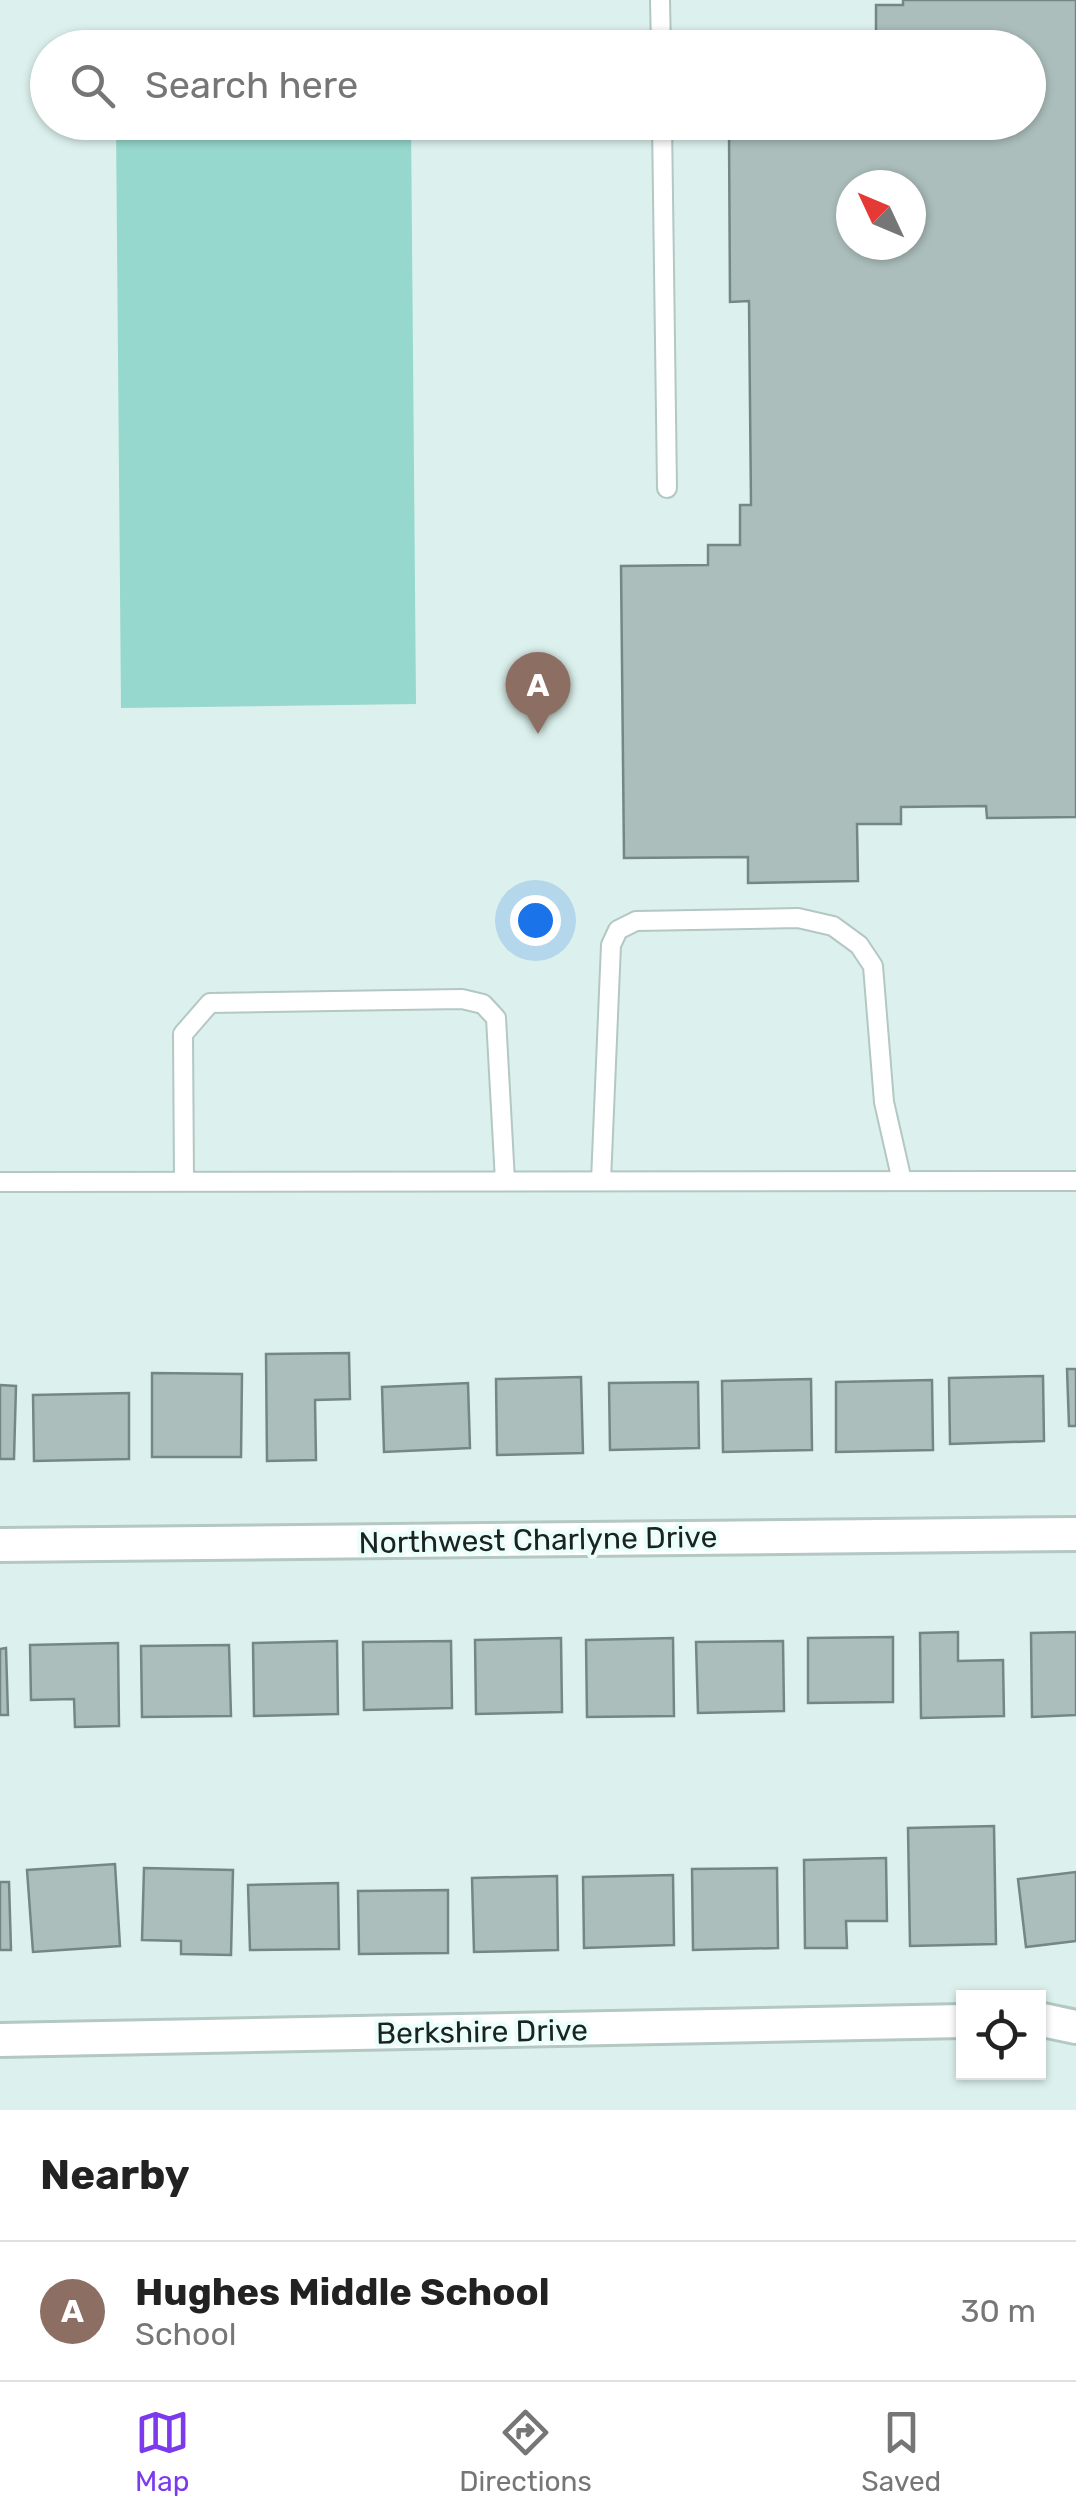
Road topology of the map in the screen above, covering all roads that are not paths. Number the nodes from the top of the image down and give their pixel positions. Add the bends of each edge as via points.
1 (660, 0) edge
2 (661, 30) edge
3 (662, 140) edge
4 (668, 488) dead end
5 (1076, 1180) edge
6 (505, 1181) junction
7 (601, 1181) junction
8 (902, 1181) junction
9 (0, 1182) edge
10 (184, 1182) junction
11 (1076, 1534) edge
12 (0, 1545) edge
13 (956, 2021) edge
14 (1046, 2021) edge
15 (1076, 2027) edge
16 (0, 2040) edge

1 - 2 lane
3 - 4 lane
5 - 8 lane
6 - 7 lane
6 - 10 lane
6 - 10 lane via 496,1018 483,1004 462,999 210,1003 183,1034
7 - 8 lane
7 - 8 lane via 611,944 618,930 636,921 798,918 833,926 873,966 884,1102
9 - 10 lane
11 - 12 street, Northwest Charlyne Drive
13 - 16 street, Berkshire Drive
14 - 15 street

